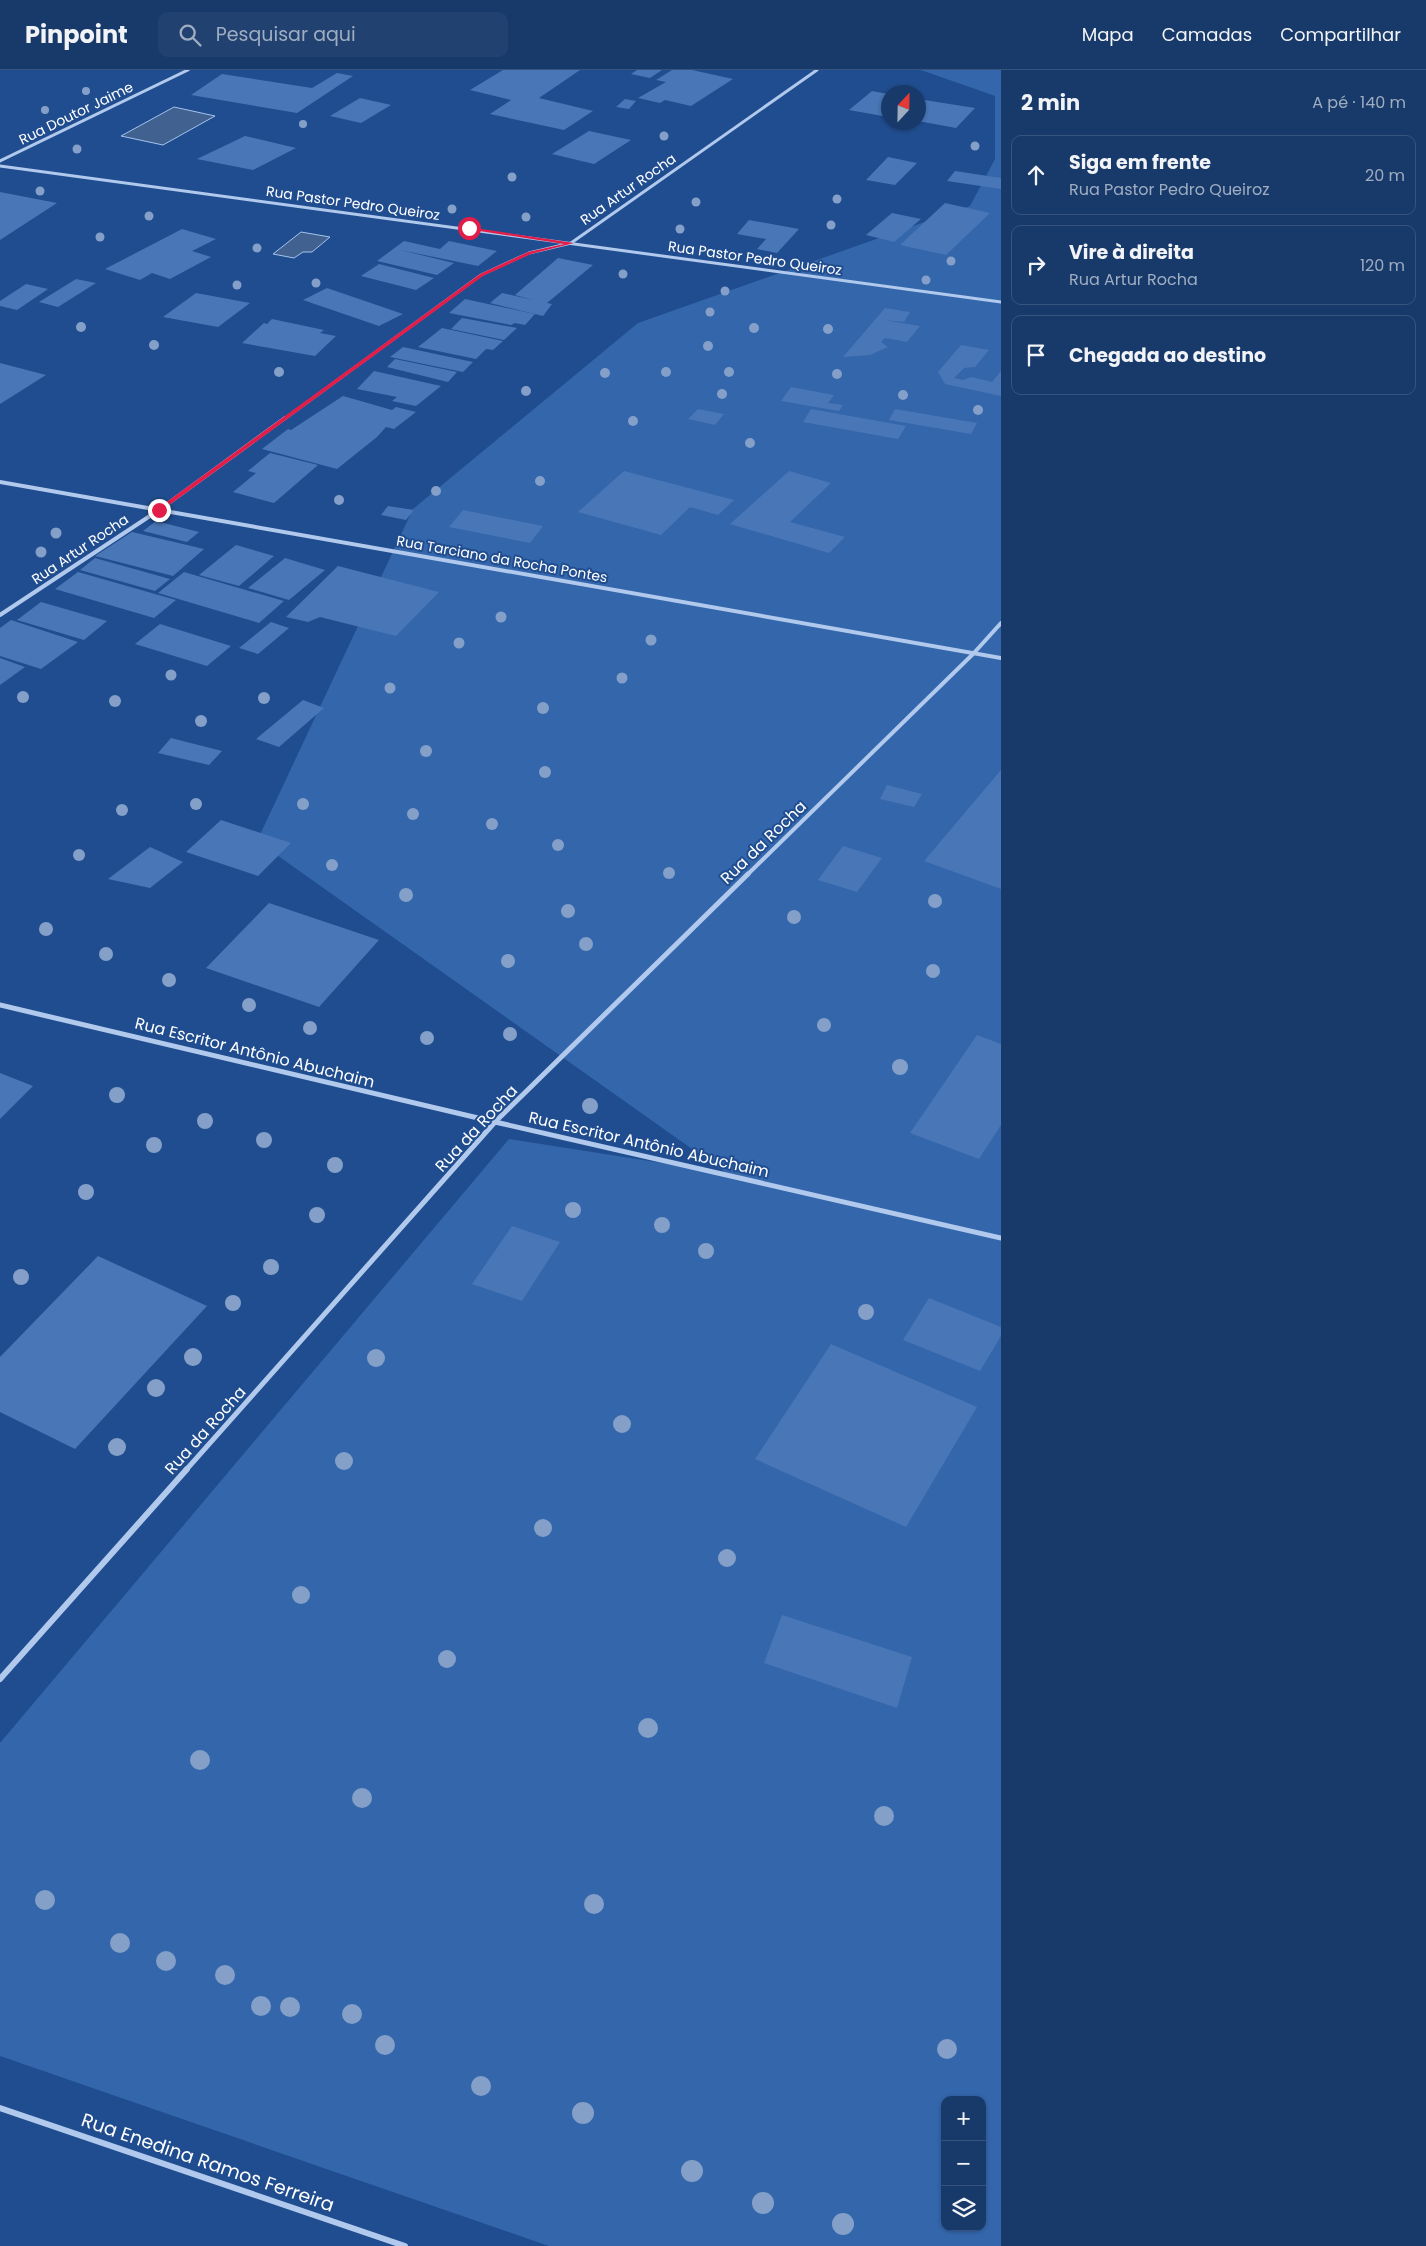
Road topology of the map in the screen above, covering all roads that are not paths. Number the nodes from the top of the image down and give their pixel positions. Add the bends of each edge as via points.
1 (188, 70) edge
2 (817, 70) edge
3 (0, 161) edge
4 (0, 166) edge
5 (571, 243) junction
6 (1001, 302) edge
7 (0, 482) edge
8 (159, 510) junction
9 (0, 615) edge
10 (1001, 624) edge
11 (973, 654) junction
12 (1001, 658) edge
13 (0, 1005) edge
14 (495, 1122) junction
15 (1001, 1238) edge
16 (0, 1679) edge
17 (0, 2108) edge
18 (404, 2246) edge

1 - 3 street, Rua Doutor Jaime
2 - 5 street, Rua Artur Rocha
4 - 5 street, Rua Pastor Pedro Queiroz
5 - 6 street, Rua Pastor Pedro Queiroz
5 - 8 street, Rua Artur Rocha via 530,253 481,275
7 - 8 street, Rua Tarciano da Rocha Pontes
8 - 9 street, Rua Artur Rocha
8 - 11 street, Rua Tarciano da Rocha Pontes
10 - 11 street, Rua da Rocha
11 - 12 street, Rua Tarciano da Rocha Pontes
11 - 14 street, Rua da Rocha
13 - 14 street, Rua Escritor Antônio Abuchaim
14 - 15 street, Rua Escritor Antônio Abuchaim
14 - 16 street, Rua da Rocha
17 - 18 street, Rua Enedina Ramos Ferreira

